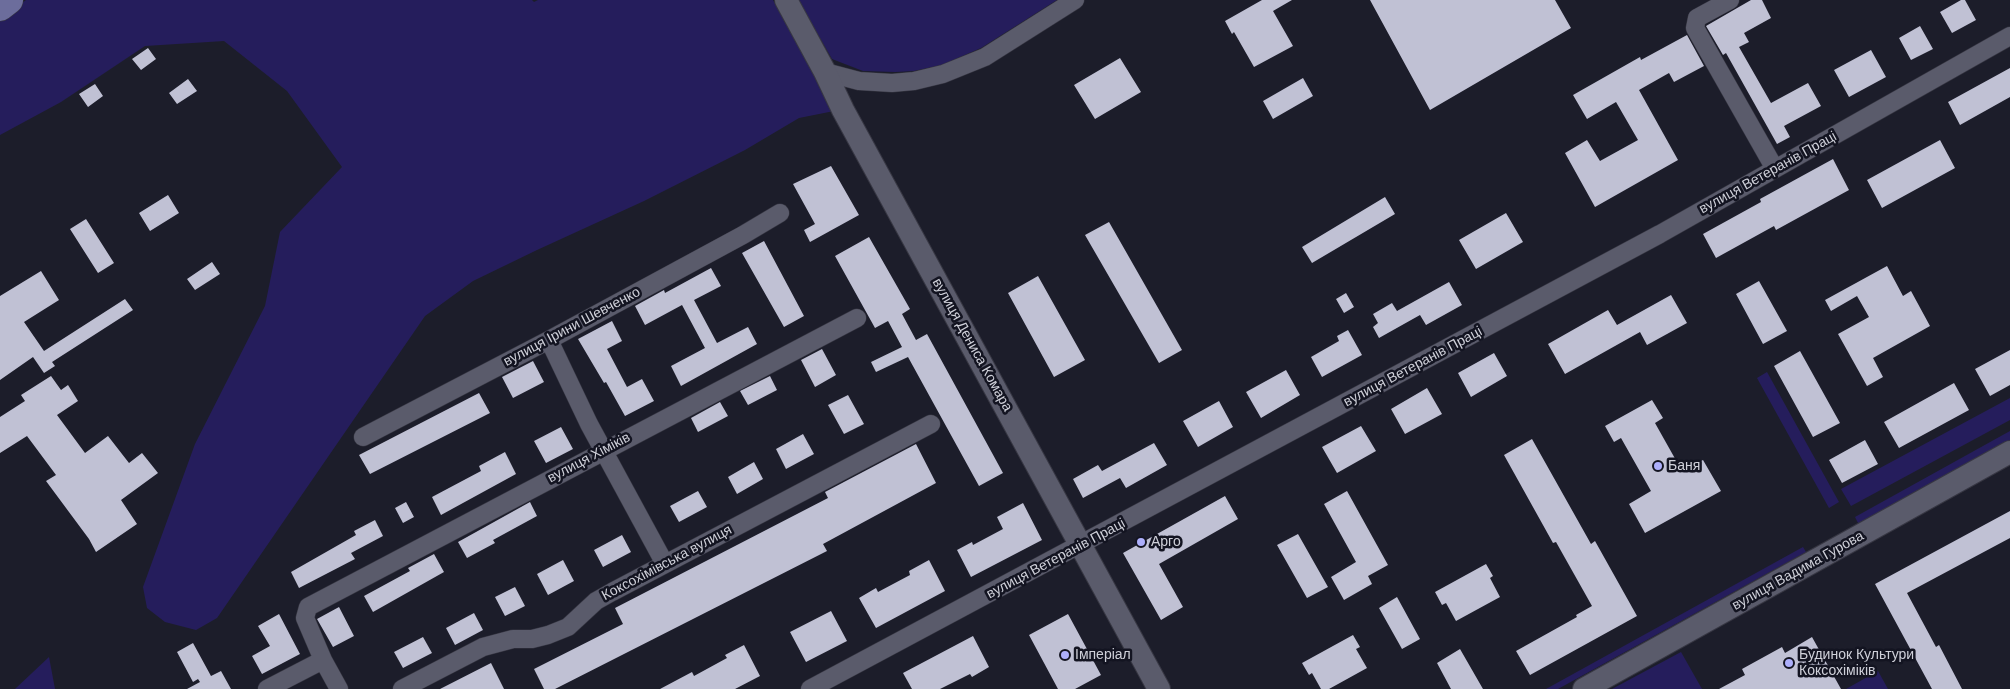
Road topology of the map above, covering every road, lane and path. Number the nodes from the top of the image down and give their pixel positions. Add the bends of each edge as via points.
1 (9, 0) edge
2 (786, 0) edge
3 (1075, 0) edge
4 (1730, 0) edge
5 (0, 7) edge
6 (2010, 36) edge
7 (826, 72) junction
8 (1775, 169) junction
9 (780, 213) dead end
10 (857, 318) dead end
11 (550, 340) junction
12 (931, 424) dead end
13 (363, 437) dead end
14 (604, 450) junction
15 (2010, 452) edge
16 (1080, 546) junction
17 (665, 564) junction
18 (323, 660) junction
19 (267, 689) edge
20 (339, 689) edge
21 (402, 689) edge
22 (810, 689) edge
23 (1159, 689) edge
24 (1584, 689) edge

1 - 5 main road
2 - 7 street, вулиця Дениса Комара
3 - 7 street via 985,57 943,74 892,83 860,81
4 - 8 street via 1697,18 1695,28
6 - 8 street, вулиця Ветеранів Праці
7 - 16 street, вулиця Дениса Комара via 843,110
8 - 16 street, вулиця Ветеранів Праці
9 - 11 street, вулиця Ірини Шевченко
10 - 14 street, вулиця Хіміків
11 - 13 street, вулиця Ірини Шевченко
11 - 14 street
12 - 17 street, Коксохімівська вулиця
14 - 17 street
14 - 18 street, вулиця Хіміків via 308,607 305,618
15 - 24 street, вулиця Вадима Гурова
16 - 22 street, вулиця Ветеранів Праці
16 - 23 street, вулиця Дениса Комара
17 - 21 street, Коксохімівська вулиця via 596,601 568,627 532,639 513,639 483,647
18 - 19 street
18 - 20 street, вулиця Хіміків

